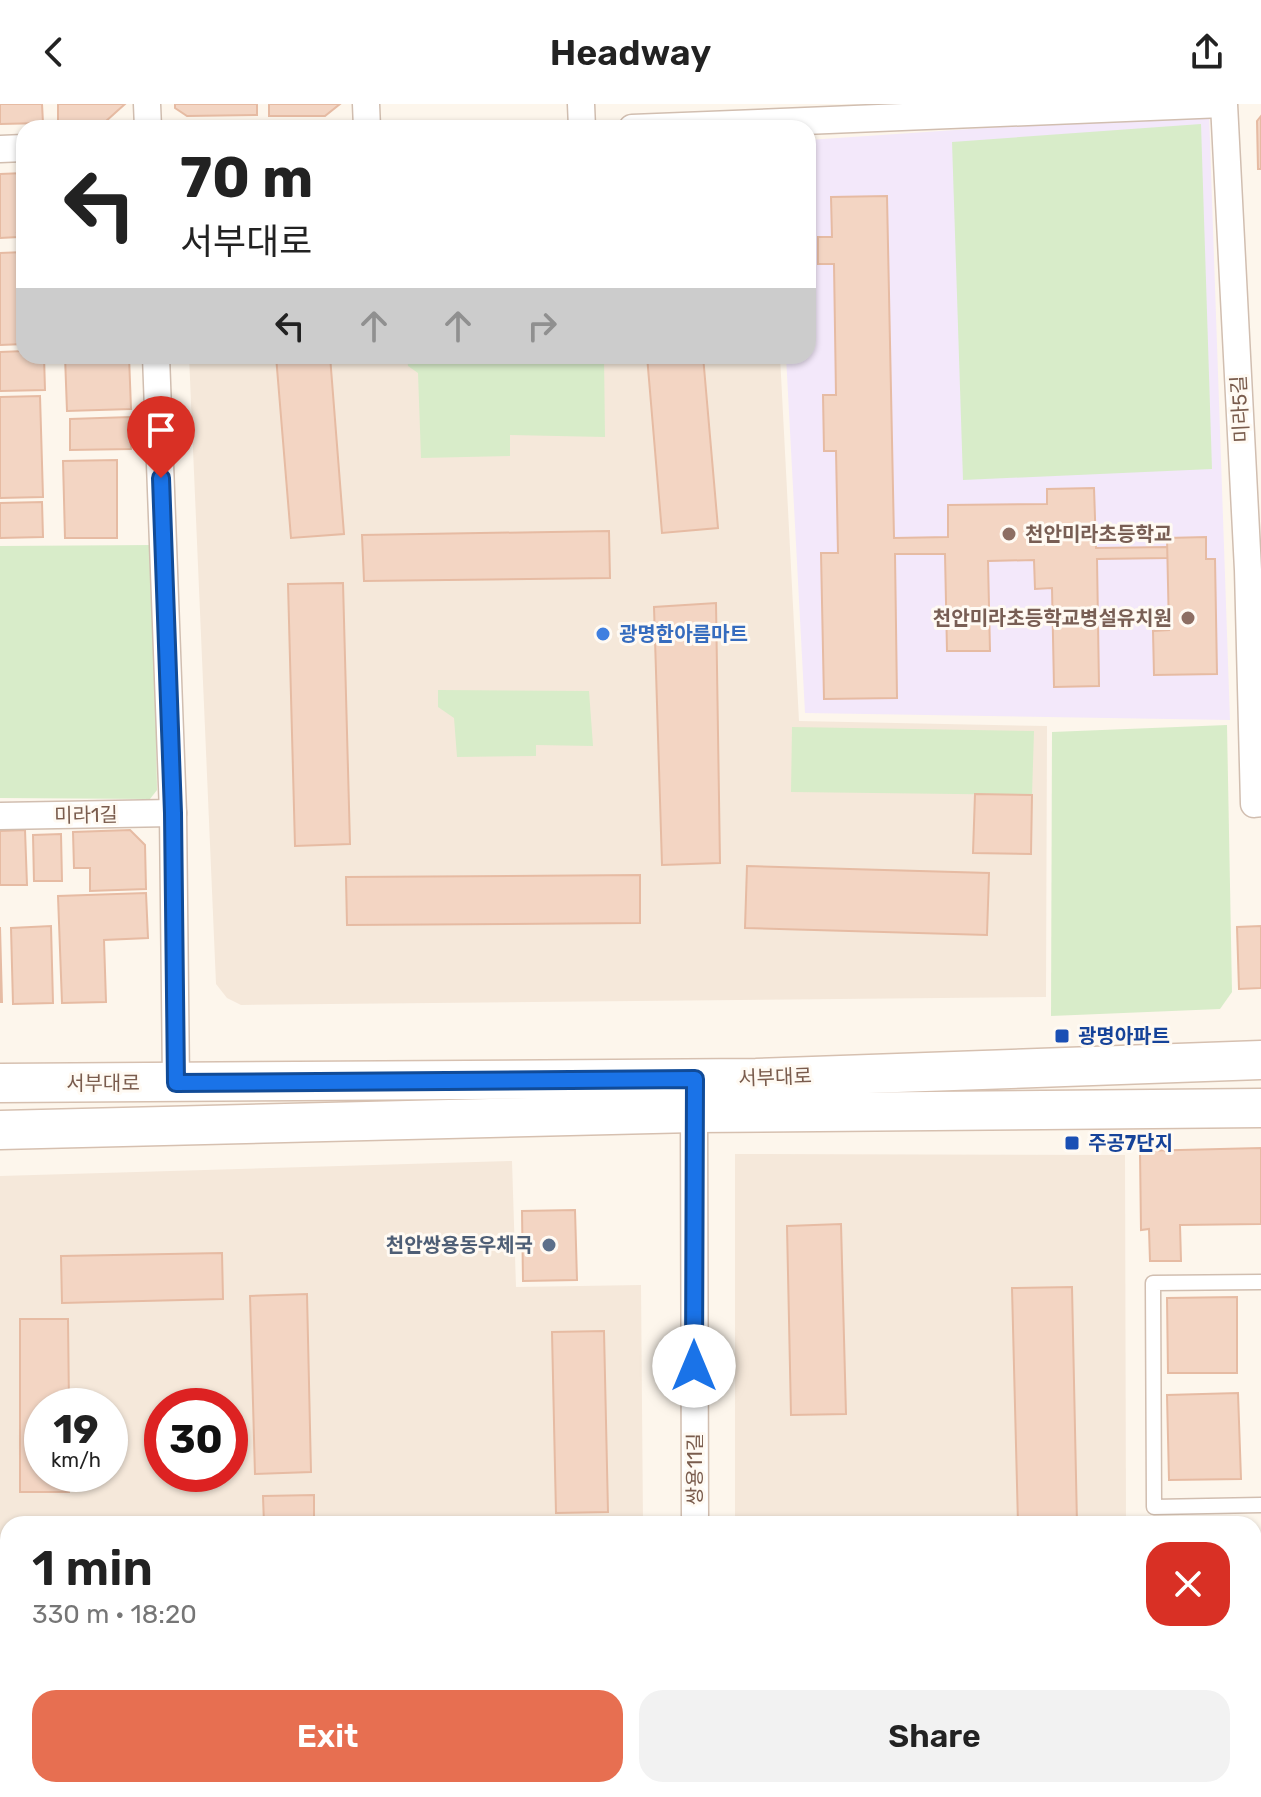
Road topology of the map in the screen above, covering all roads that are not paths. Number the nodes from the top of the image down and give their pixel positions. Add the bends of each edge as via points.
1 (1223, 104) edge
2 (1012, 108) edge
3 (787, 113) edge
4 (715, 120) edge
5 (156, 364) edge
6 (1254, 569) edge
7 (1261, 803) edge
8 (173, 813) junction
9 (0, 816) edge
10 (1261, 1060) edge
11 (0, 1083) edge
12 (176, 1083) junction
13 (694, 1096) junction
14 (1261, 1108) edge
15 (0, 1130) edge
16 (1261, 1282) edge
17 (1261, 1505) edge
18 (695, 1516) edge

1 - 2 street
1 - 6 street, 미라5길
2 - 3 street
3 - 4 street
5 - 8 street
6 - 7 street, 미라5길 via 1254,804
8 - 9 street, 미라1길
8 - 12 street
10 - 13 main road, 서부대로
11 - 12 main road, 서부대로
12 - 13 main road, 서부대로
13 - 14 main road, 서부대로
13 - 15 main road, 서부대로
13 - 18 street, 쌍용11길
16 - 17 lane via 1153,1283 1154,1507

